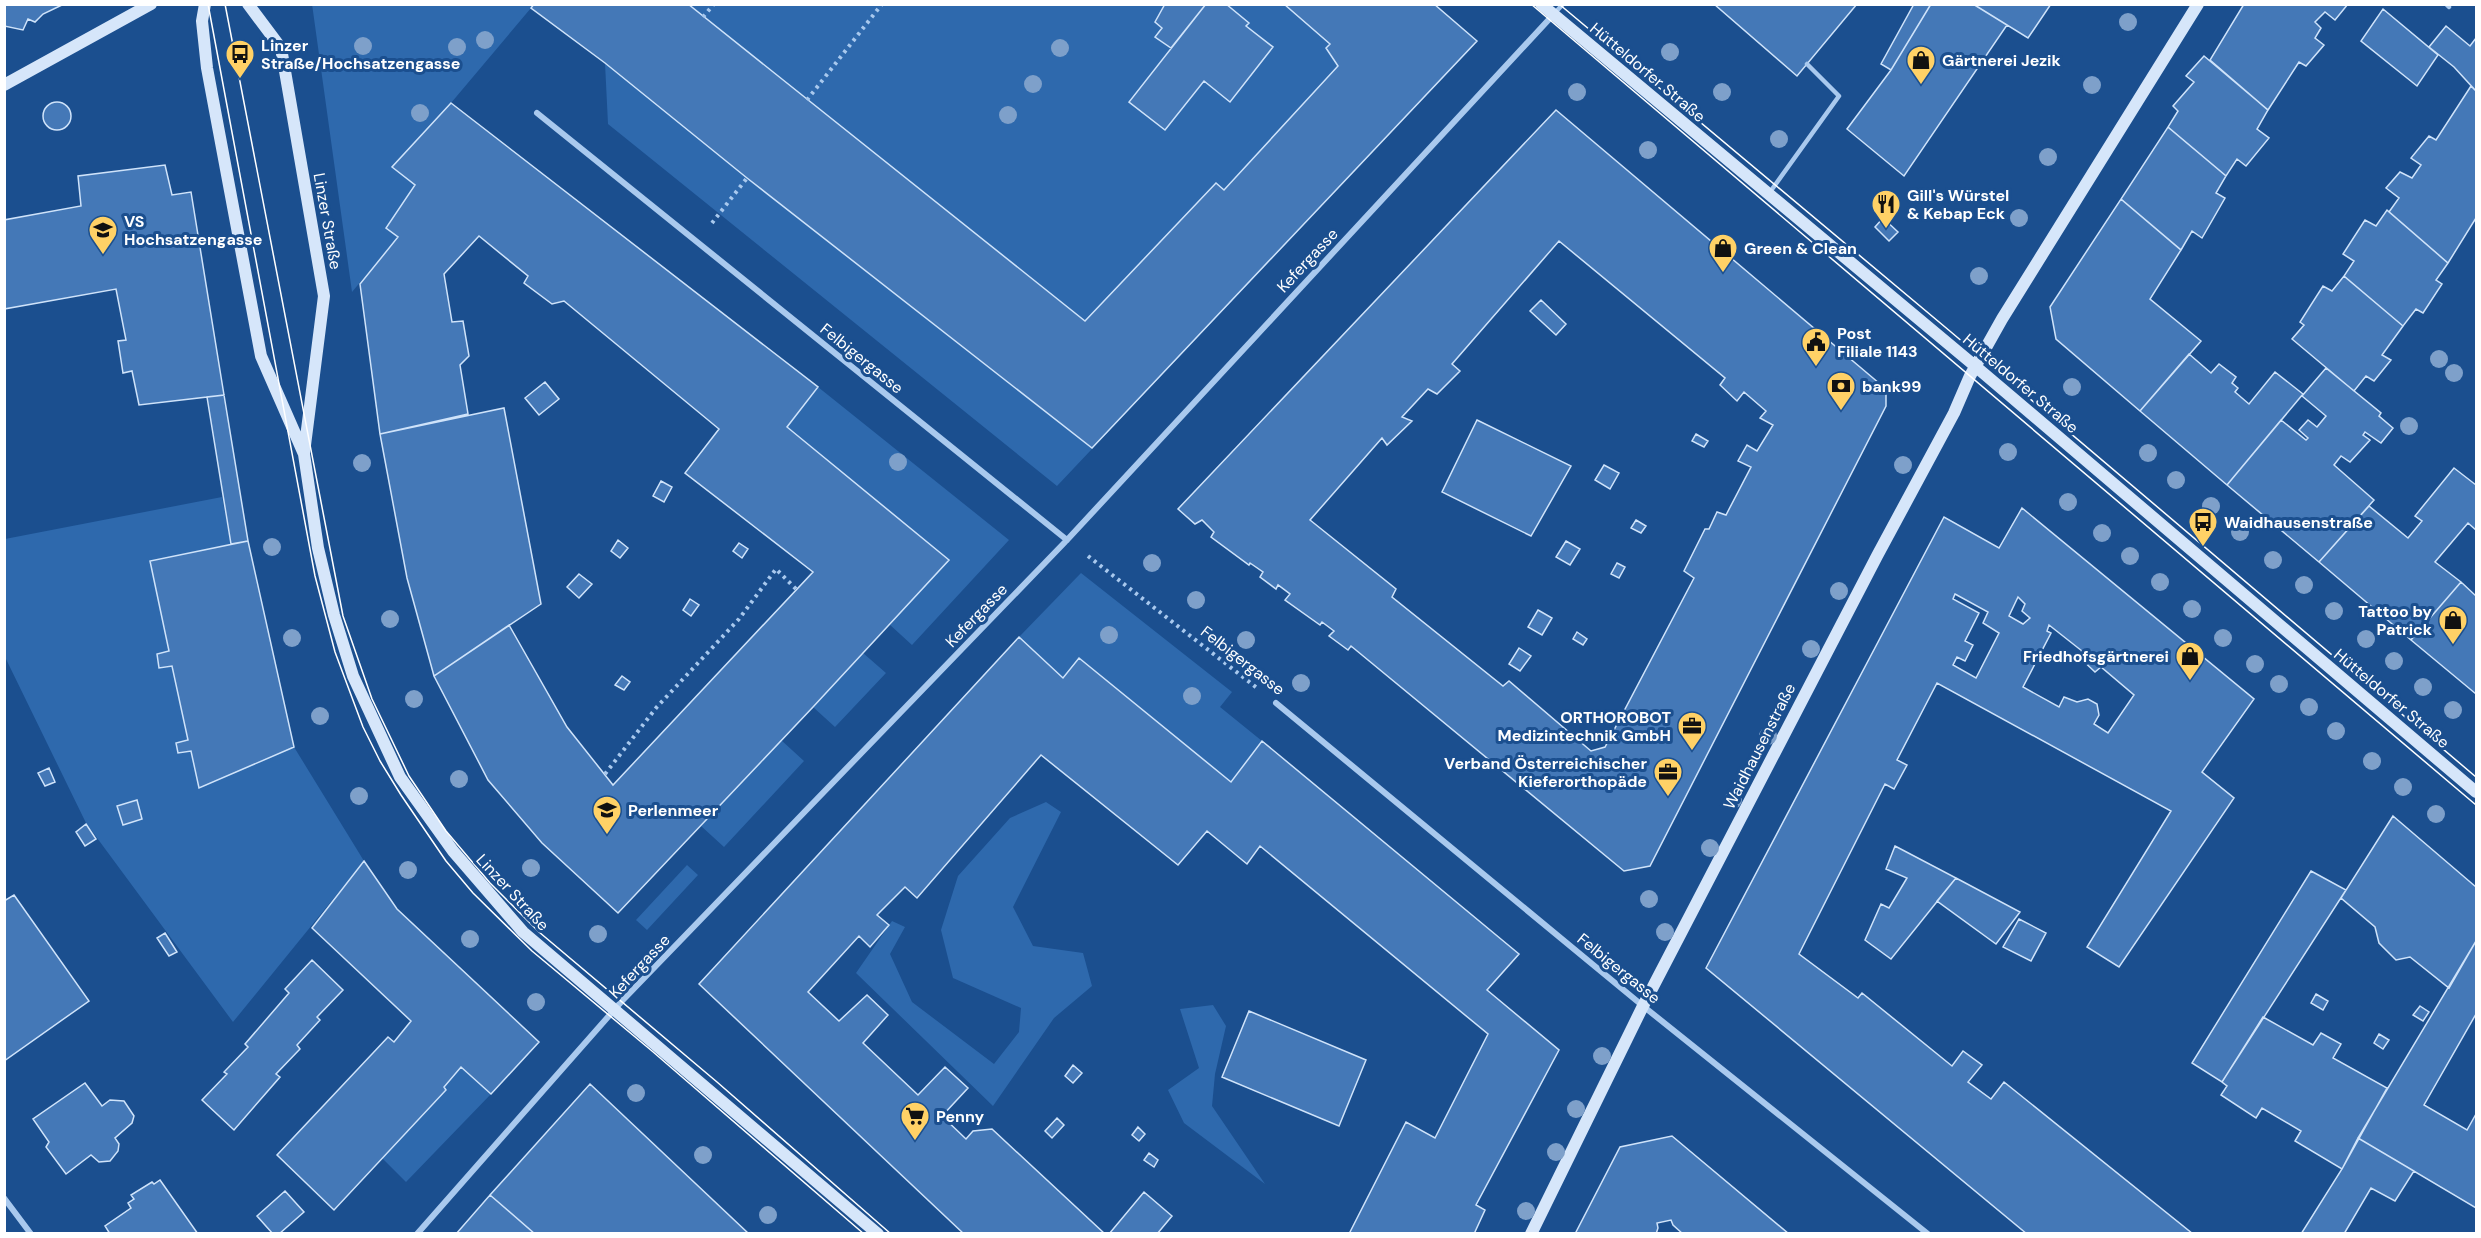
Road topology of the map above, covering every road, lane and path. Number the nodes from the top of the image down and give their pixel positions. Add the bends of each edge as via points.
1 (151, 4) edge
2 (205, 4) edge
3 (248, 4) edge
4 (714, 4) edge
5 (882, 4) edge
6 (1541, 4) edge
7 (1563, 4) edge
8 (2198, 4) edge
9 (1553, 15) junction
10 (703, 17) dead end
11 (1807, 64) dead end
12 (4, 85) edge
13 (807, 100) dead end
14 (537, 113) dead end
15 (747, 178) dead end
16 (1769, 194) junction
17 (719, 215) dead end
18 (1976, 366) junction
19 (304, 454) junction
20 (1067, 540) junction
21 (797, 590) dead end
22 (1276, 703) joint
23 (604, 774) dead end
24 (2476, 792) edge
25 (1643, 1006) junction
26 (616, 1010) junction
27 (4, 1198) edge
28 (30, 1233) edge
29 (417, 1233) edge
30 (878, 1233) edge
31 (1531, 1233) edge
32 (1928, 1233) edge

1 - 12 main road
2 - 19 main road, Linzer Straße via 202,21 208,79 261,356
3 - 19 main road, Linzer Straße via 281,48 324,296
4 - 10 path
5 - 13 path
6 - 9 main road, Hütteldorfer Straße
7 - 9 lane
8 - 18 main road, Waidhausenstraße
9 - 16 main road, Hütteldorfer Straße
9 - 20 street, Kefergasse
11 - 16 lane via 1839,96
14 - 20 street, Felbigergasse
15 - 17 path
16 - 18 main road, Hütteldorfer Straße
18 - 24 main road, Hütteldorfer Straße
18 - 25 main road, Waidhausenstraße
19 - 26 main road, Linzer Straße via 333,615 353,676 400,777 453,851 523,932
20 - 22 path, Felbigergasse
20 - 26 street, Kefergasse
21 - 23 path via 776,569 739,619 656,708
22 - 25 street, Felbigergasse
25 - 31 main road, Waidhausenstraße
25 - 32 street, Felbigergasse
26 - 29 street, Kefergasse
26 - 30 main road, Linzer Straße
27 - 28 street

